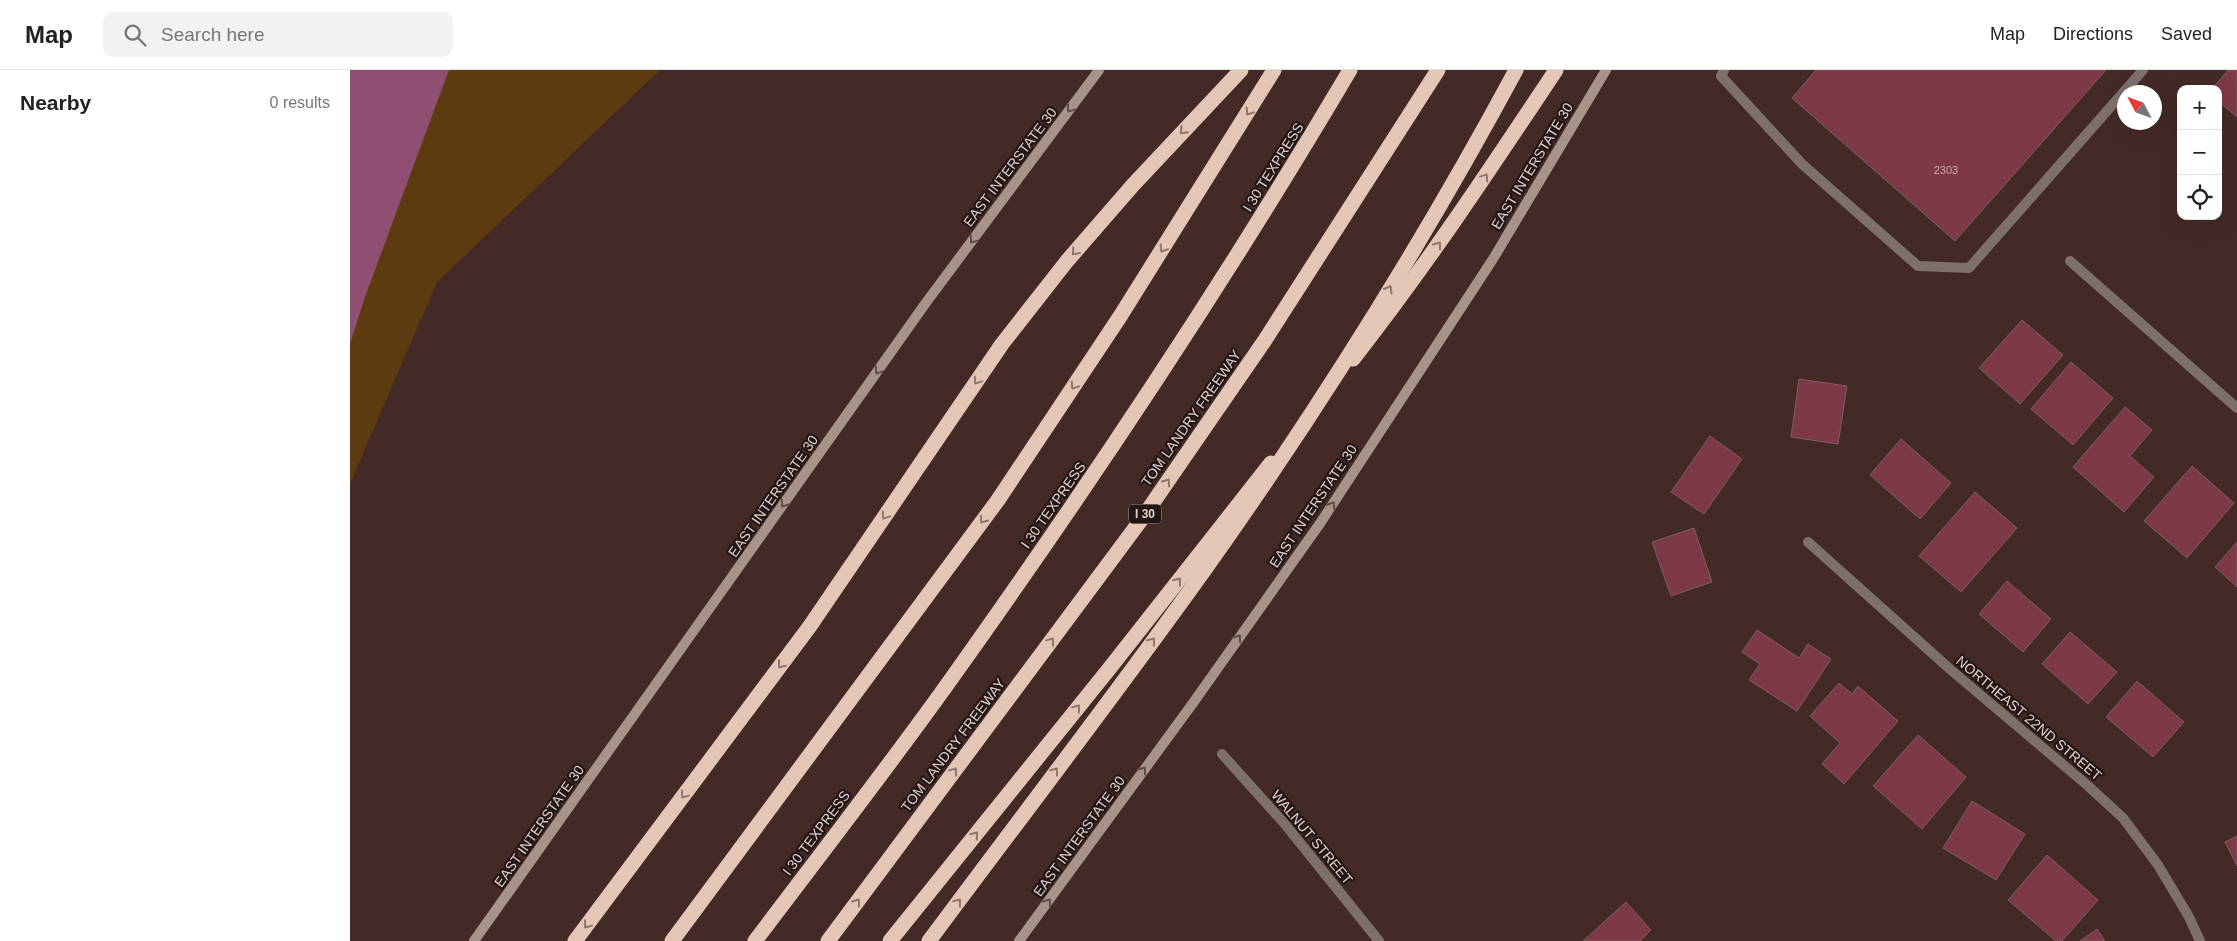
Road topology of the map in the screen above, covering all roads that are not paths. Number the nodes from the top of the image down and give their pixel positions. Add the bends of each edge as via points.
1 (1099, 70) edge
2 (1241, 70) edge
3 (1274, 70) edge
4 (1350, 70) edge
5 (1438, 70) edge
6 (1516, 70) edge
7 (1556, 70) edge
8 (1606, 70) edge
9 (1724, 70) edge
10 (2143, 70) edge
11 (2070, 261) dead end
12 (2237, 408) edge
13 (1808, 542) dead end
14 (1222, 754) dead end
15 (474, 941) edge
16 (575, 941) edge
17 (672, 941) edge
18 (755, 941) edge
19 (828, 941) edge
20 (890, 941) edge
21 (929, 941) edge
22 (1019, 941) edge
23 (1379, 941) edge
24 (2200, 941) edge

1 -> 15 main road, EAST INTERSTATE 30 via 925,304
2 -> 16 highway via 1133,185 1067,261 1008,337 810,626
3 -> 17 highway via 1121,315 998,500
4 - 18 highway, I 30 TEXPRESS via 1195,324 1073,506 947,684
19 -> 5 highway, TOM LANDRY FREEWAY / I 30 via 1141,520 1271,332
21 -> 6 highway, bridge via 1206,568 1295,438 1382,301
20 -> 7 highway via 1109,669 1389,312 1458,218
22 -> 8 main road, EAST INTERSTATE 30 via 1321,522 1493,259
9 - 10 street via 1721,76 1802,164 1918,266 1969,268
11 - 12 street
13 - 24 street, NORTHEAST 22ND STREET via 2122,818 2158,865
14 - 23 street, WALNUT STREET via 1284,823

